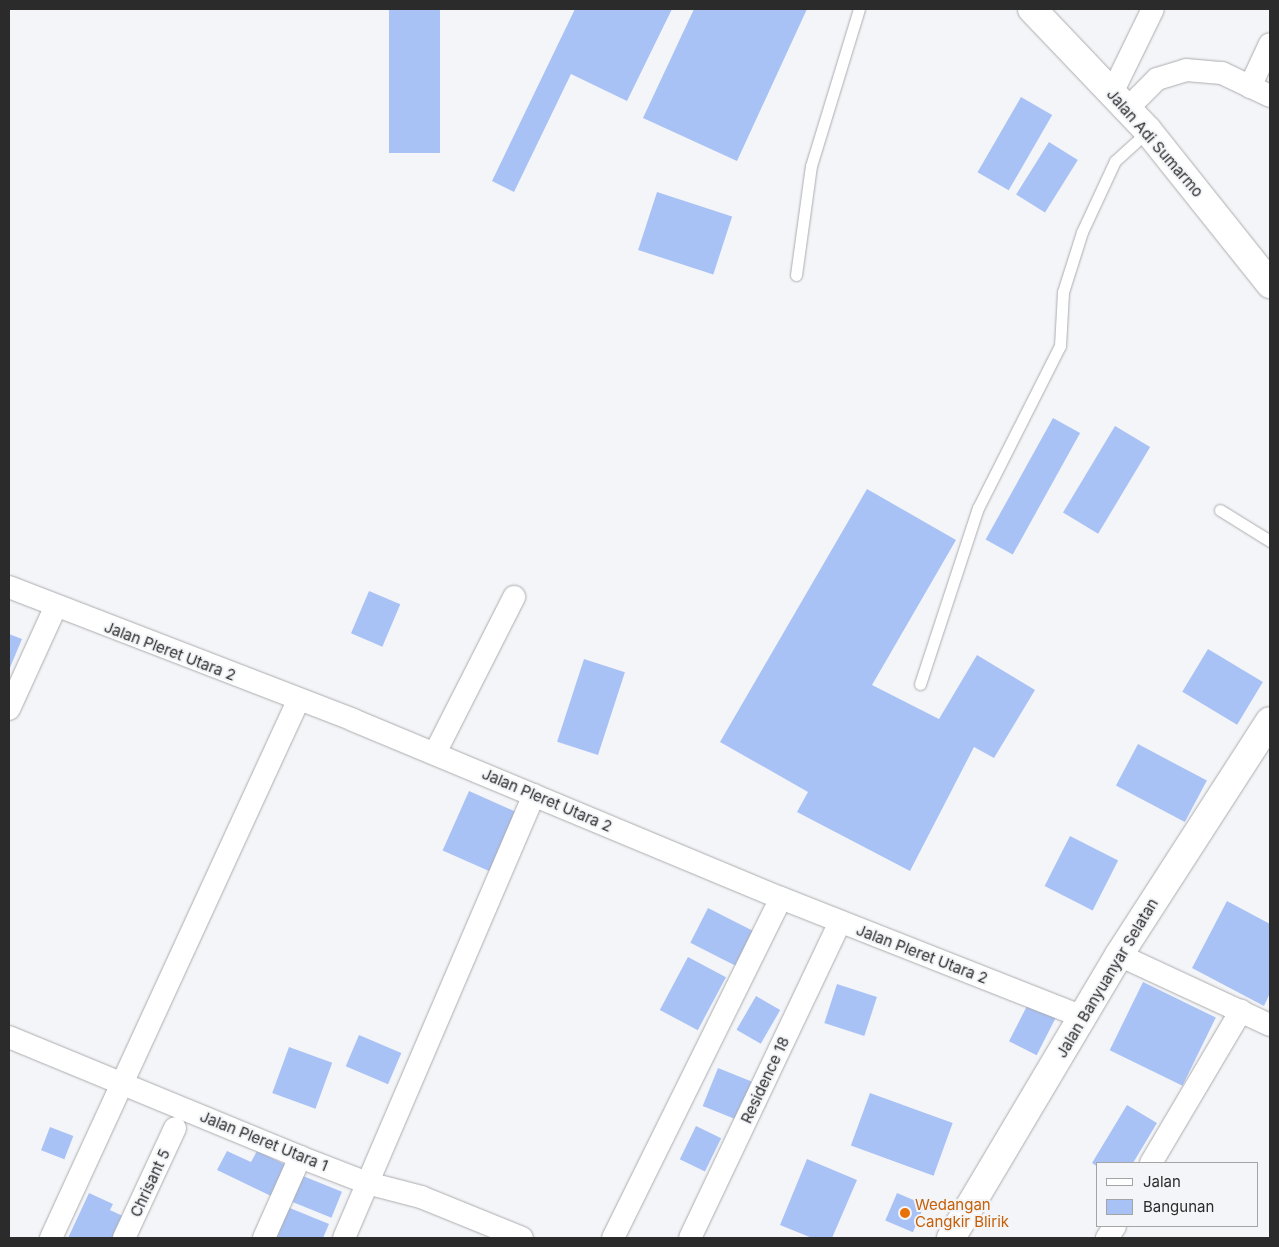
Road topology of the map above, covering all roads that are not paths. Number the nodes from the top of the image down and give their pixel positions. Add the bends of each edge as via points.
1 (859, 9) edge
2 (1033, 9) edge
3 (1153, 9) edge
4 (1270, 44) edge
5 (1260, 92) edge
6 (1120, 101) junction
7 (1148, 132) junction
8 (796, 275) dead end
9 (1270, 284) edge
10 (1220, 510) dead end
11 (1270, 541) edge
12 (9, 587) edge
13 (514, 597) dead end
14 (56, 606) junction
15 (920, 684) dead end
16 (298, 701) junction
17 (9, 709) edge
18 (1270, 721) edge
19 (435, 753) junction
20 (534, 795) junction
21 (781, 898) junction
22 (840, 922) junction
23 (1119, 955) junction
24 (1241, 1011) junction
25 (1084, 1017) junction
26 (1270, 1025) edge
27 (9, 1037) edge
28 (123, 1082) junction
29 (175, 1128) dead end
30 (300, 1157) junction
31 (1152, 1162) edge
32 (367, 1182) junction
33 (1113, 1227) edge
34 (51, 1238) edge
35 (124, 1238) edge
36 (264, 1238) edge
37 (344, 1238) edge
38 (522, 1238) edge
39 (613, 1238) edge
40 (690, 1238) edge
41 (951, 1238) edge
42 (1107, 1238) edge

1 - 8 lane via 811,166
2 - 6 street, Jalan Adi Sumarmo
3 - 6 street
4 - 5 street
5 - 6 street via 1222,73 1186,70 1157,79
6 - 7 street, Jalan Adi Sumarmo
7 - 9 street, Jalan Adi Sumarmo
7 - 15 lane via 1114,161 1082,232 1063,292 1060,346 978,508
10 - 11 lane
12 - 14 street, Jalan Pleret Utara 2
13 - 19 street
14 - 16 street, Jalan Pleret Utara 2
14 - 17 street
16 - 19 street, Jalan Pleret Utara 2
16 - 28 street
18 - 23 street, Jalan Banyuanyar Selatan
19 - 20 street, Jalan Pleret Utara 2
20 - 21 street, Jalan Pleret Utara 2
20 - 32 street
21 - 22 street, Jalan Pleret Utara 2
21 - 39 street
22 - 25 street, Jalan Pleret Utara 2
22 - 40 street, Residence 18
23 - 24 street
23 - 25 street, Jalan Banyuanyar Selatan
24 - 26 street
24 - 31 street
25 - 41 street, Jalan Banyuanyar Selatan
27 - 28 street, Jalan Pleret Utara 1
28 - 30 street, Jalan Pleret Utara 1
28 - 34 street
29 - 35 street, Chrisant 5
30 - 32 street, Jalan Pleret Utara 1
30 - 36 street
32 - 37 street
32 - 38 street, Jalan Pleret Utara 1 via 421,1197
33 - 42 street

